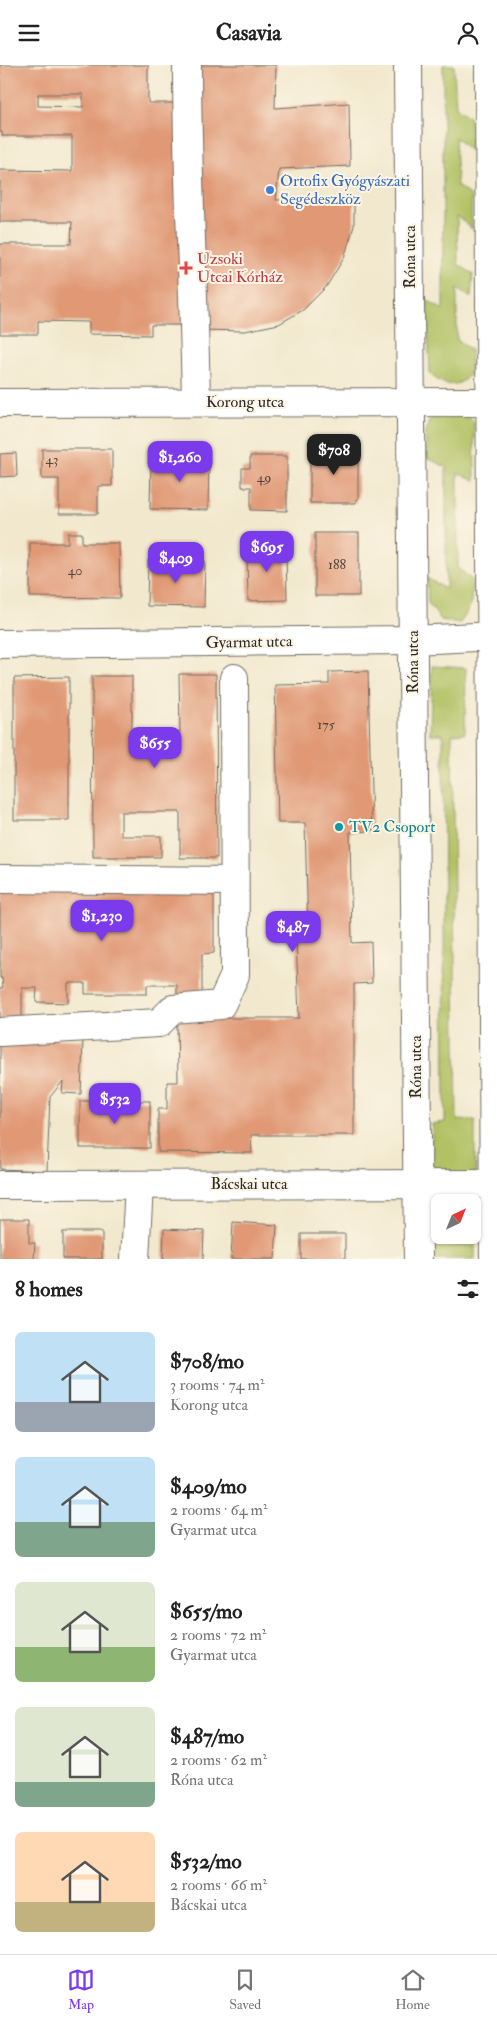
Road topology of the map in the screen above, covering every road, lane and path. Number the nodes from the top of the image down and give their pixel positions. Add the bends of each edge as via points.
1 (187, 65) edge
2 (408, 65) edge
3 (489, 65) edge
4 (411, 401) junction
5 (196, 402) junction
6 (490, 402) junction
7 (0, 403) edge
8 (494, 636) edge
9 (413, 640) junction
10 (0, 644) edge
11 (234, 678) dead end
12 (0, 879) edge
13 (234, 881) junction
14 (0, 1032) edge
15 (417, 1184) junction
16 (495, 1184) edge
17 (0, 1185) edge
18 (139, 1185) junction
19 (136, 1259) edge
20 (418, 1259) edge
21 (494, 1259) edge

1 - 5 street
2 - 4 street, Róna utca
3 - 6 street
4 - 5 street, Korong utca
4 - 6 street, Korong utca
4 - 9 street, Róna utca
5 - 7 street, Korong utca
6 - 8 street
8 - 9 street, Gyarmat utca
8 - 16 street
9 - 10 street, Gyarmat utca
9 - 15 street, Róna utca
11 - 13 street
12 - 13 street
13 - 14 street via 235,975 221,1005 173,1009 158,1023
15 - 16 street, Bácskai utca
15 - 18 street, Bácskai utca
15 - 20 street, Róna utca
16 - 21 street
17 - 18 street, Bácskai utca
18 - 19 street

